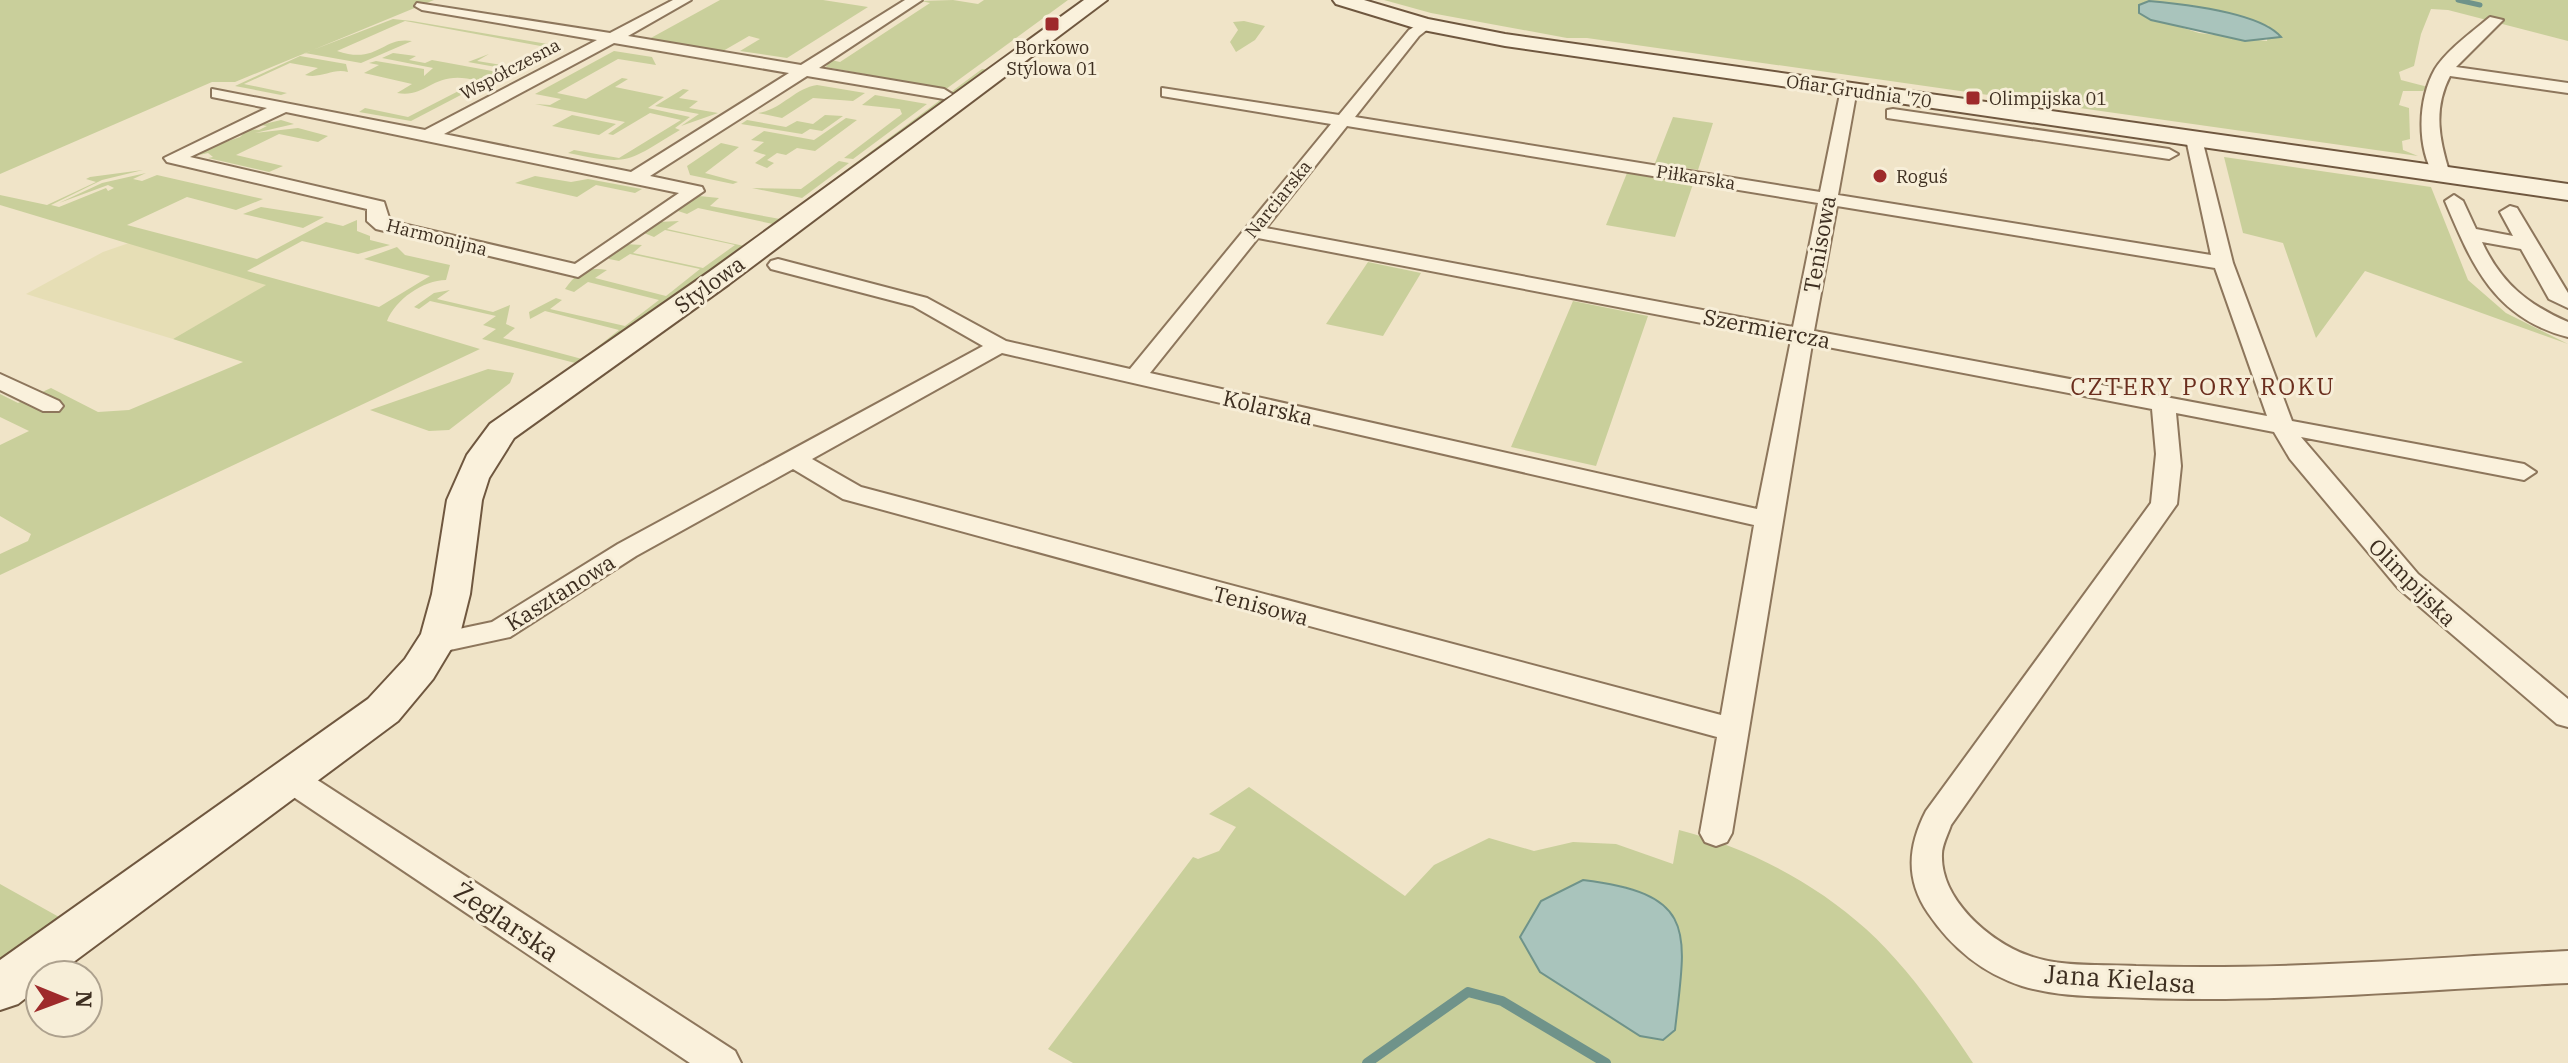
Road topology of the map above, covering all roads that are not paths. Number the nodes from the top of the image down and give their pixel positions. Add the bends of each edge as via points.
1 (684, 0) edge
2 (913, 0) edge
3 (1097, 0) edge
4 (1343, 0) edge
5 (422, 6) dead end
6 (2495, 20) dead end
7 (1425, 25) junction
8 (612, 37) junction
9 (806, 69) junction
10 (2443, 70) junction
11 (2568, 88) edge
12 (1849, 89) junction
13 (1168, 92) dead end
14 (218, 93) dead end
15 (944, 94) dead end
16 (285, 106) junction
17 (1893, 114) dead end
18 (1343, 121) junction
19 (2067, 130) junction
20 (427, 136) junction
21 (2195, 139) junction
22 (2169, 154) dead end
23 (2441, 174) junction
24 (636, 177) junction
25 (2568, 192) edge
26 (1827, 199) junction
27 (2454, 201) dead end
28 (2510, 212) dead end
29 (1252, 231) junction
30 (2469, 234) junction
31 (2528, 244) junction
32 (2223, 263) junction
33 (778, 265) dead end
34 (2568, 302) edge
35 (2568, 330) edge
36 (1802, 335) junction
37 (999, 346) junction
38 (1136, 376) junction
39 (0, 381) edge
40 (2163, 404) junction
41 (51, 406) dead end
42 (2282, 425) junction
43 (796, 460) junction
44 (2524, 472) dead end
45 (1768, 520) junction
46 (436, 643) junction
47 (2568, 716) edge
48 (1733, 730) junction
49 (291, 779) junction
50 (1716, 833) dead end
51 (2568, 967) edge
52 (0, 988) edge
53 (722, 1063) edge

1 - 8 street, Współczesna
2 - 9 street
3 - 46 street, Stylowa via 502,431 470,476 445,623
4 - 7 street, Ofiar Grudnia '70
5 - 8 street, Współczesna
6 - 10 street
7 - 12 street, Ofiar Grudnia '70
7 - 18 street, Narciarska
8 - 9 street
8 - 20 street, Współczesna
9 - 15 street
9 - 24 street
10 - 11 street
10 - 23 street via 2430,105 2431,142
12 - 19 street, Ofiar Grudnia '70
12 - 26 street, Tenisowa
13 - 18 street, Piłkarska
14 - 16 street
16 - 20 street
16 - 24 street, Harmonijna via 173,158 377,206 377,221 383,225 578,271 695,191
17 - 19 street
18 - 26 street, Piłkarska
18 - 29 street, Narciarska
19 - 21 street, Ofiar Grudnia '70
19 - 22 street
20 - 24 street
21 - 23 street, Ofiar Grudnia '70
21 - 32 street, Olimpijska
23 - 25 street, Ofiar Grudnia '70
26 - 32 street, Piłkarska
26 - 36 street, Tenisowa
27 - 30 street
28 - 31 street
29 - 36 street, Szermiercza
29 - 38 street, Narciarska
30 - 31 street
30 - 35 street via 2499,292
31 - 34 street via 2556,295
32 - 42 street, Olimpijska
33 - 37 street, Kolarska via 920,302
36 - 40 street, Szermiercza
36 - 45 street, Tenisowa
37 - 38 street, Kolarska
37 - 43 street, Kasztanowa
38 - 45 street, Kolarska
39 - 41 street
40 - 42 street, Szermiercza
40 - 51 street, Jana Kielasa via 2171,448 2164,504 1937,820 1925,853 1932,891 1953,921 1989,954 2025,971 2065,979 2196,984
42 - 44 street
42 - 47 street, Olimpijska via 2299,454 2408,581
43 - 46 street, Kasztanowa via 627,550 500,630
43 - 48 street, Tenisowa via 852,493
45 - 48 street, Tenisowa
46 - 49 street via 383,710
48 - 50 street, Tenisowa
49 - 52 street
49 - 53 street, Żeglarska

